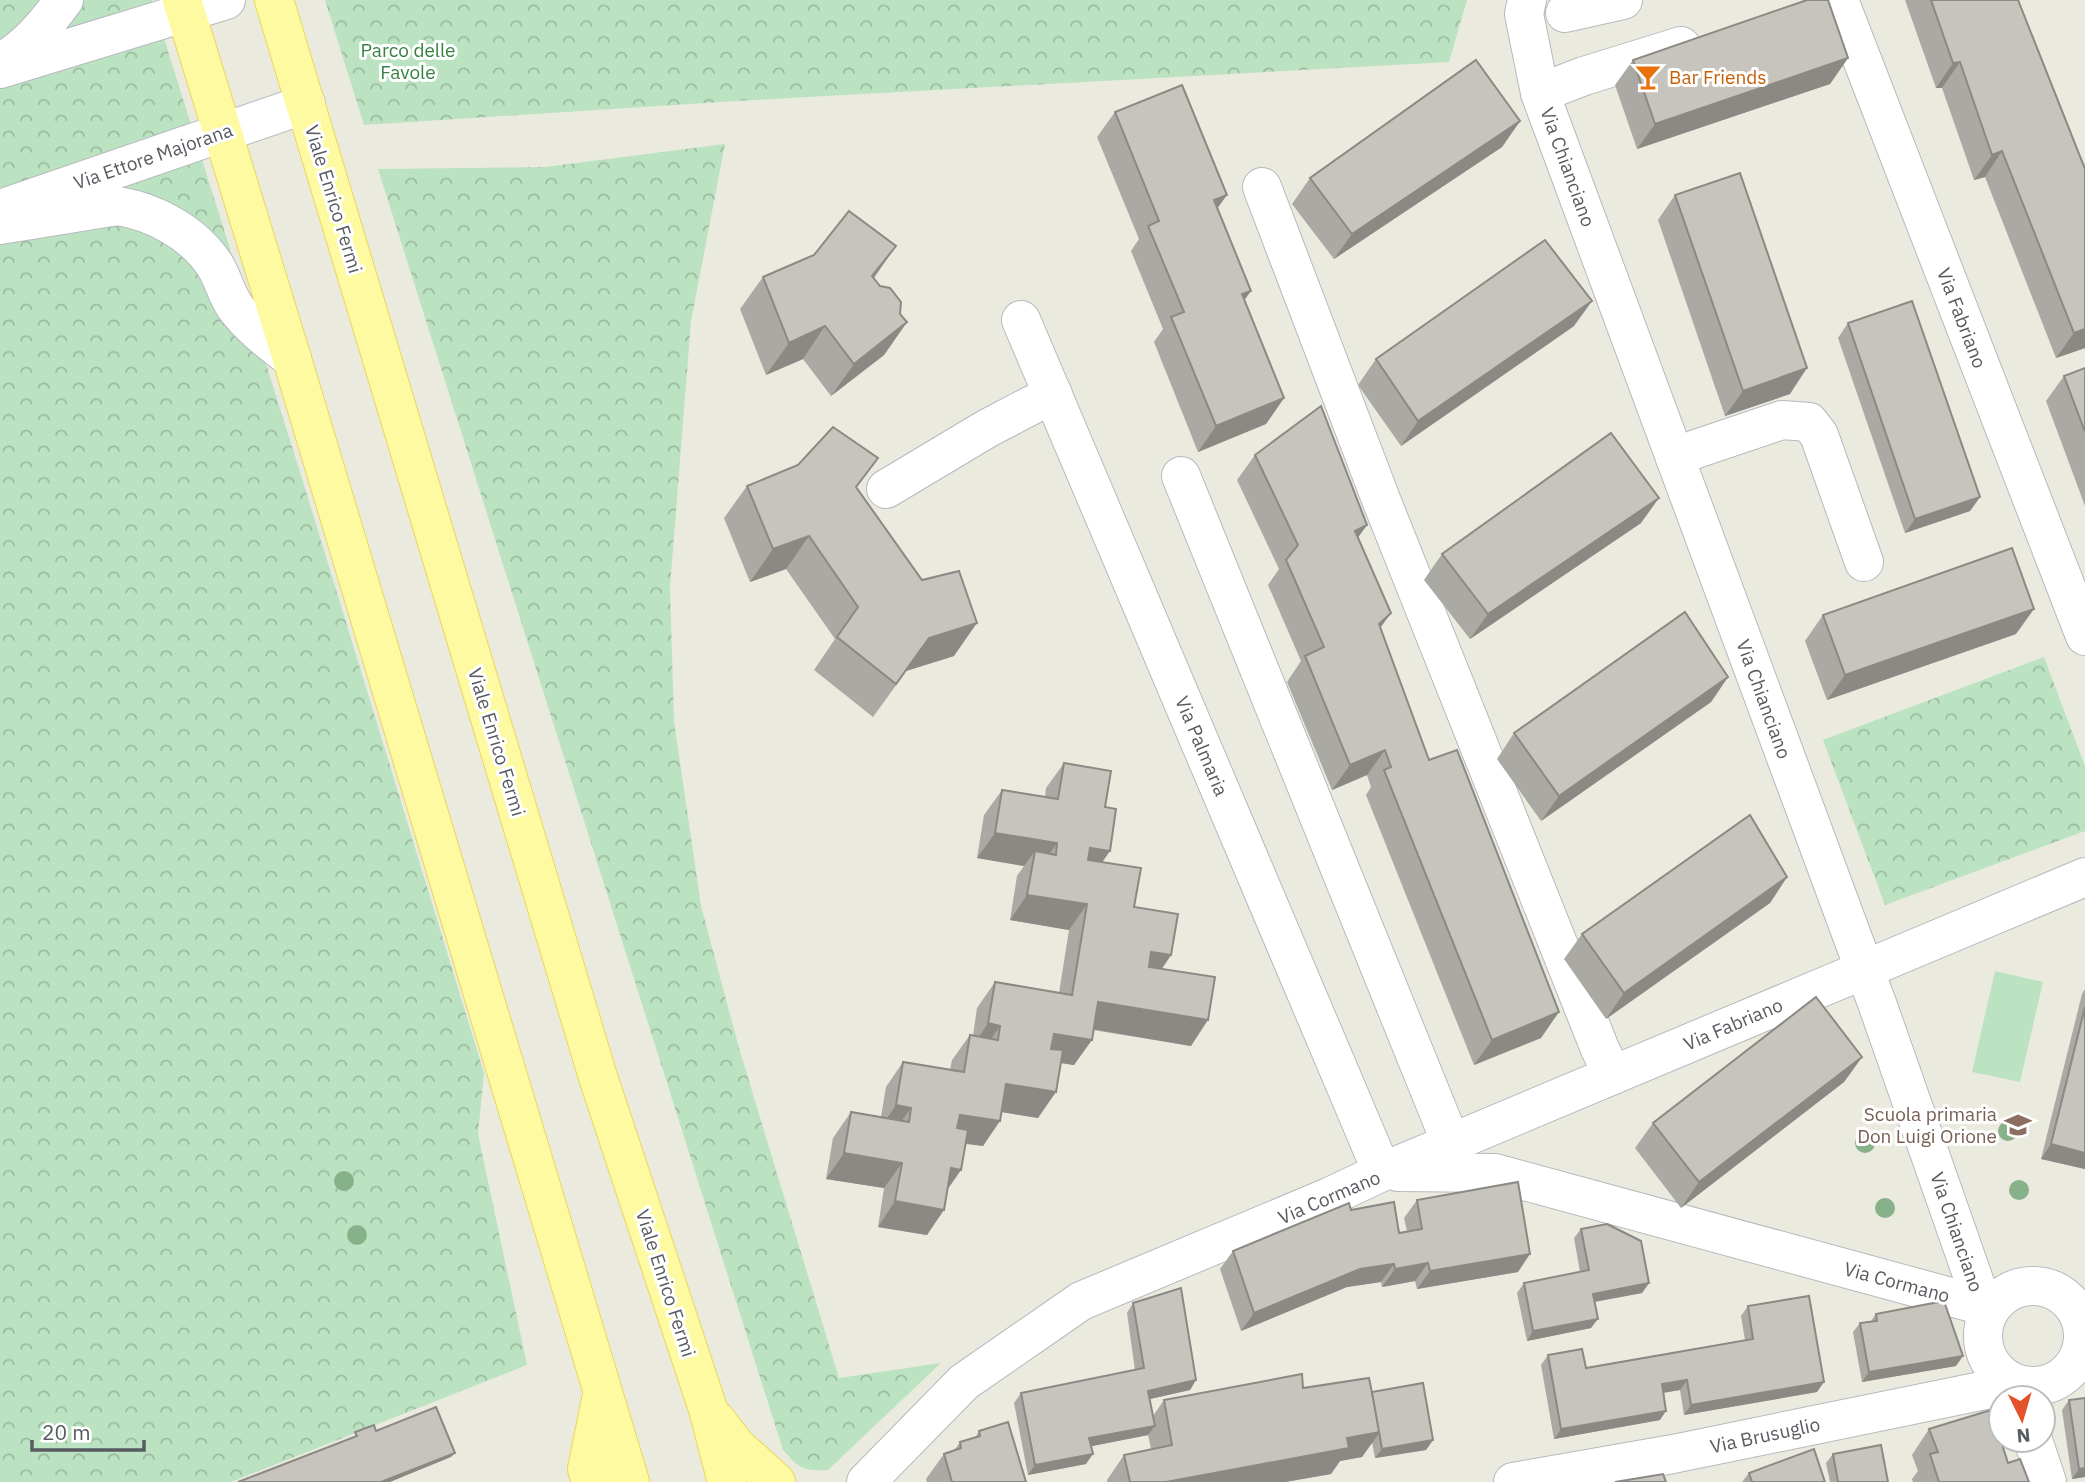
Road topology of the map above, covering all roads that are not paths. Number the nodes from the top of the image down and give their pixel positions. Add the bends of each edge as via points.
1 (64, 0) edge
2 (226, 0) edge
3 (274, 0) edge
4 (1527, 0) edge
5 (1623, 0) edge
6 (1825, 3) edge
7 (184, 7) edge
8 (1565, 13) dead end
9 (1714, 36) edge
10 (0, 63) edge
11 (0, 69) edge
12 (1540, 93) junction
13 (306, 104) junction
14 (222, 132) junction
15 (1262, 187) dead end
16 (0, 209) edge
17 (0, 225) edge
18 (1021, 320) dead end
19 (292, 359) junction
20 (1053, 394) junction
21 (1675, 458) junction
22 (1181, 476) dead end
23 (886, 489) dead end
24 (1864, 562) dead end
25 (2085, 636) edge
26 (2085, 877) edge
27 (1864, 969) junction
28 (1613, 1075) junction
29 (1451, 1143) junction
30 (1382, 1172) junction
31 (1987, 1307) junction
32 (2083, 1322) edge
33 (2010, 1384) edge
34 (2049, 1384) edge
35 (603, 1390) junction
36 (1987, 1398) edge
37 (708, 1409) junction
38 (2038, 1454) edge
39 (1677, 1468) edge
40 (591, 1482) edge
41 (630, 1482) edge
42 (727, 1482) edge
43 (776, 1482) edge
44 (866, 1482) edge
45 (1513, 1482) edge
46 (2047, 1482) edge

1 - 10 street via 21,48
2 - 7 street
3 - 13 main road, Viale Enrico Fermi
4 - 12 street, Via Chianciano via 1524,14
5 - 8 street
6 - 25 street, Via Fabriano
7 - 11 street
7 - 14 main road
9 - 12 street
12 - 21 street, Via Chianciano
13 - 14 street, Via Ettore Majorana
13 - 37 main road, Viale Enrico Fermi via 598,1077
14 - 16 street, Via Ettore Majorana
14 - 19 main road
15 - 28 street via 1382,502
17 - 19 street, Via Ettore Majorana via 118,206 137,209 202,248 236,307
18 - 20 street, Via Palmaria
19 - 35 main road
20 - 23 street
20 - 30 street, Via Palmaria
21 - 24 street via 1782,420 1809,422 1819,435
21 - 27 street, Via Chianciano
22 - 29 street
26 - 27 street, Via Fabriano
27 - 28 street, Via Fabriano
27 - 31 street, Via Chianciano
28 - 29 street, Via Fabriano
29 - 30 street, Via Fabriano
30 - 31 street, Via Cormano via 1495,1173
30 - 44 street, Via Cormano via 1081,1301 964,1382
31 - 32 street, Via Brusuglio via 2016,1289 2040,1287 2063,1296
31 - 33 street via 1982,1340 1985,1353
32 - 34 street, Via Brusuglio via 2076,1363
35 - 40 main road via 587,1469
35 - 41 main road
36 - 39 street, Via Brusuglio
37 - 42 main road, Viale Enrico Fermi
37 - 43 main road via 736,1446
38 - 46 street
39 - 45 street, Via Brusuglio

